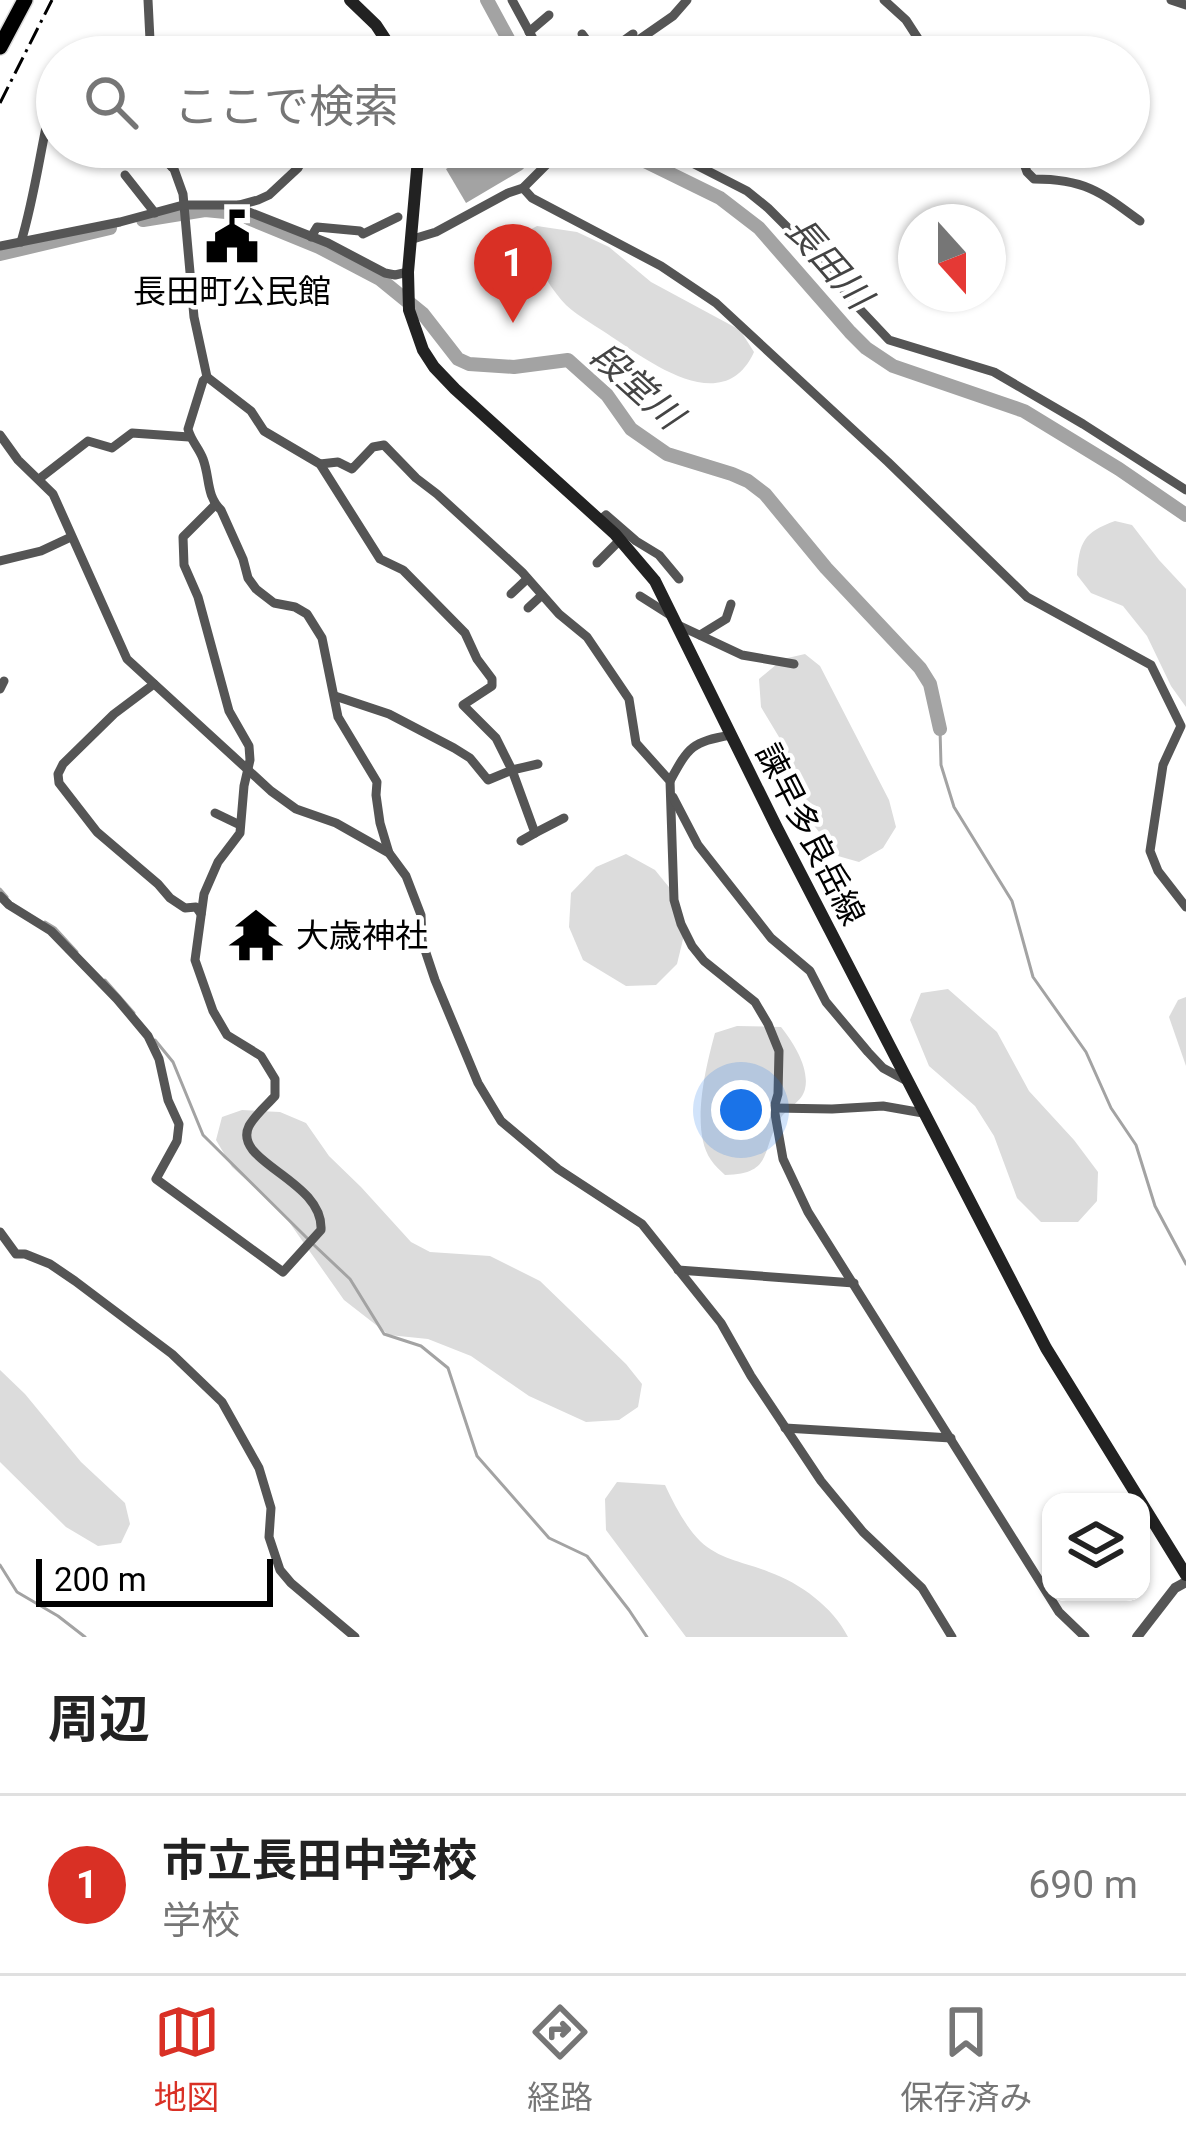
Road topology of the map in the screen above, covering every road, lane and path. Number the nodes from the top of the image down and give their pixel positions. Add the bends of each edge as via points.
1 (25, 0) edge
2 (148, 0) edge
3 (350, 0) edge
4 (512, 0) edge
5 (687, 0) edge
6 (884, 0) edge
7 (1171, 0) edge
8 (1186, 4) edge
9 (549, 15) dead end
10 (529, 32) junction
11 (633, 34) dead end
12 (150, 36) edge
13 (384, 36) edge
14 (531, 36) edge
15 (630, 36) edge
16 (644, 36) edge
17 (916, 36) edge
18 (0, 47) edge
19 (38, 168) edge
20 (172, 168) edge
21 (298, 168) edge
22 (417, 168) edge
23 (543, 168) edge
24 (703, 168) edge
25 (1026, 168) edge
26 (125, 175) dead end
27 (523, 188) junction
28 (239, 205) junction
29 (183, 206) junction
30 (155, 213) junction
31 (398, 217) dead end
32 (1141, 221) dead end
33 (311, 237) junction
34 (412, 239) junction
35 (21, 242) junction
36 (0, 246) edge
37 (408, 277) junction
38 (207, 377) junction
39 (0, 435) edge
40 (189, 437) junction
41 (320, 464) junction
42 (40, 479) junction
43 (1186, 490) edge
44 (214, 506) junction
45 (600, 520) junction
46 (71, 537) junction
47 (620, 540) junction
48 (0, 561) edge
49 (597, 563) dead end
50 (527, 579) junction
51 (679, 579) dead end
52 (511, 594) dead end
53 (542, 596) junction
54 (640, 596) dead end
55 (731, 604) dead end
56 (528, 608) dead end
57 (676, 621) junction
58 (700, 635) junction
59 (794, 664) dead end
60 (154, 684) junction
61 (335, 696) junction
62 (731, 735) junction
63 (538, 764) dead end
64 (512, 770) junction
65 (248, 772) junction
66 (670, 787) junction
67 (215, 813) dead end
68 (564, 818) dead end
69 (240, 825) junction
70 (535, 833) junction
71 (521, 841) dead end
72 (389, 853) junction
73 (0, 896) edge
74 (1186, 907) edge
75 (201, 914) junction
76 (907, 1081) junction
77 (774, 1108) junction
78 (923, 1113) junction
79 (0, 1232) edge
80 (678, 1270) junction
81 (854, 1282) junction
82 (785, 1428) junction
83 (951, 1438) junction
84 (1186, 1578) edge
85 (355, 1637) edge
86 (952, 1637) edge
87 (1085, 1637) edge
88 (1137, 1637) edge

1 - 18 highway
2 - 12 street
3 - 13 main road
4 - 10 street
5 - 16 street
6 - 17 street
7 - 8 street
9 - 10 street
10 - 14 street
11 - 15 street
19 - 35 street
20 - 29 street
21 - 28 street via 269,195
22 - 34 main road, 諫早多良岳線
23 - 27 street
24 - 43 street via 768,208 889,340 994,372
25 - 32 street via 1034,179 1068,179 1106,196
26 - 30 street
27 - 34 street
27 - 74 street via 716,303 1027,597 1150,665 1181,726 1163,765 1150,851
28 - 29 street
28 - 33 street
29 - 30 street
29 - 38 street
30 - 35 street
31 - 33 street via 363,234 317,226
33 - 37 street
34 - 37 main road, 諫早多良岳線
35 - 36 street
37 - 45 main road, 諫早多良岳線 via 409,310 434,368
38 - 40 street
38 - 41 street via 264,431
39 - 42 street
40 - 42 street via 132,433 112,448 88,441
40 - 44 street via 206,466
41 - 50 street via 352,469 384,445
41 - 64 street via 380,560 403,570 465,633 492,686 463,705 496,738
42 - 46 street
44 - 61 street via 256,590 307,614 322,638
44 - 65 street via 182,537 181,553 230,711 249,746
45 - 47 main road, 諫早多良岳線
45 - 51 street via 607,515
46 - 48 street
46 - 60 street via 127,659
47 - 49 street
47 - 57 main road, 諫早多良岳線
50 - 52 street
50 - 53 street
53 - 56 street
53 - 66 street via 604,662 628,699 636,742
54 - 57 street
55 - 58 street via 726,620
57 - 58 street
57 - 62 main road, 諫早多良岳線
58 - 59 street via 742,656
60 - 65 street
60 - 75 street via 63,764 58,783 97,832 170,898
61 - 64 street via 454,748 488,780
61 - 72 street via 338,717 377,782
62 - 66 street via 690,749
62 - 76 main road, 諫早多良岳線
63 - 64 street
64 - 70 street
65 - 69 street
65 - 72 street via 296,809
66 - 76 street via 698,845 771,938 810,971 883,1068
66 - 77 street via 681,924 704,961 755,1002 768,1024 779,1051
67 - 69 street
68 - 70 street
69 - 75 street
70 - 71 street
72 - 80 street via 406,876 435,980 501,1121 642,1224
73 - 75 street via 51,931 148,1036 179,1124 156,1179 283,1272 321,1230 322,1217 255,1155 247,1137 275,1096 275,1078 261,1056 227,1035 213,1011 195,960
76 - 78 main road, 諫早多良岳線
77 - 78 street
77 - 81 street via 783,1159
78 - 84 main road, 諫早多良岳線 via 1058,1368
79 - 85 street via 16,1254 50,1264 223,1402 259,1468 280,1570
80 - 81 street
80 - 82 street
81 - 83 street
82 - 83 street
82 - 86 street via 863,1532 922,1588
83 - 87 street via 1059,1612
84 - 88 street

